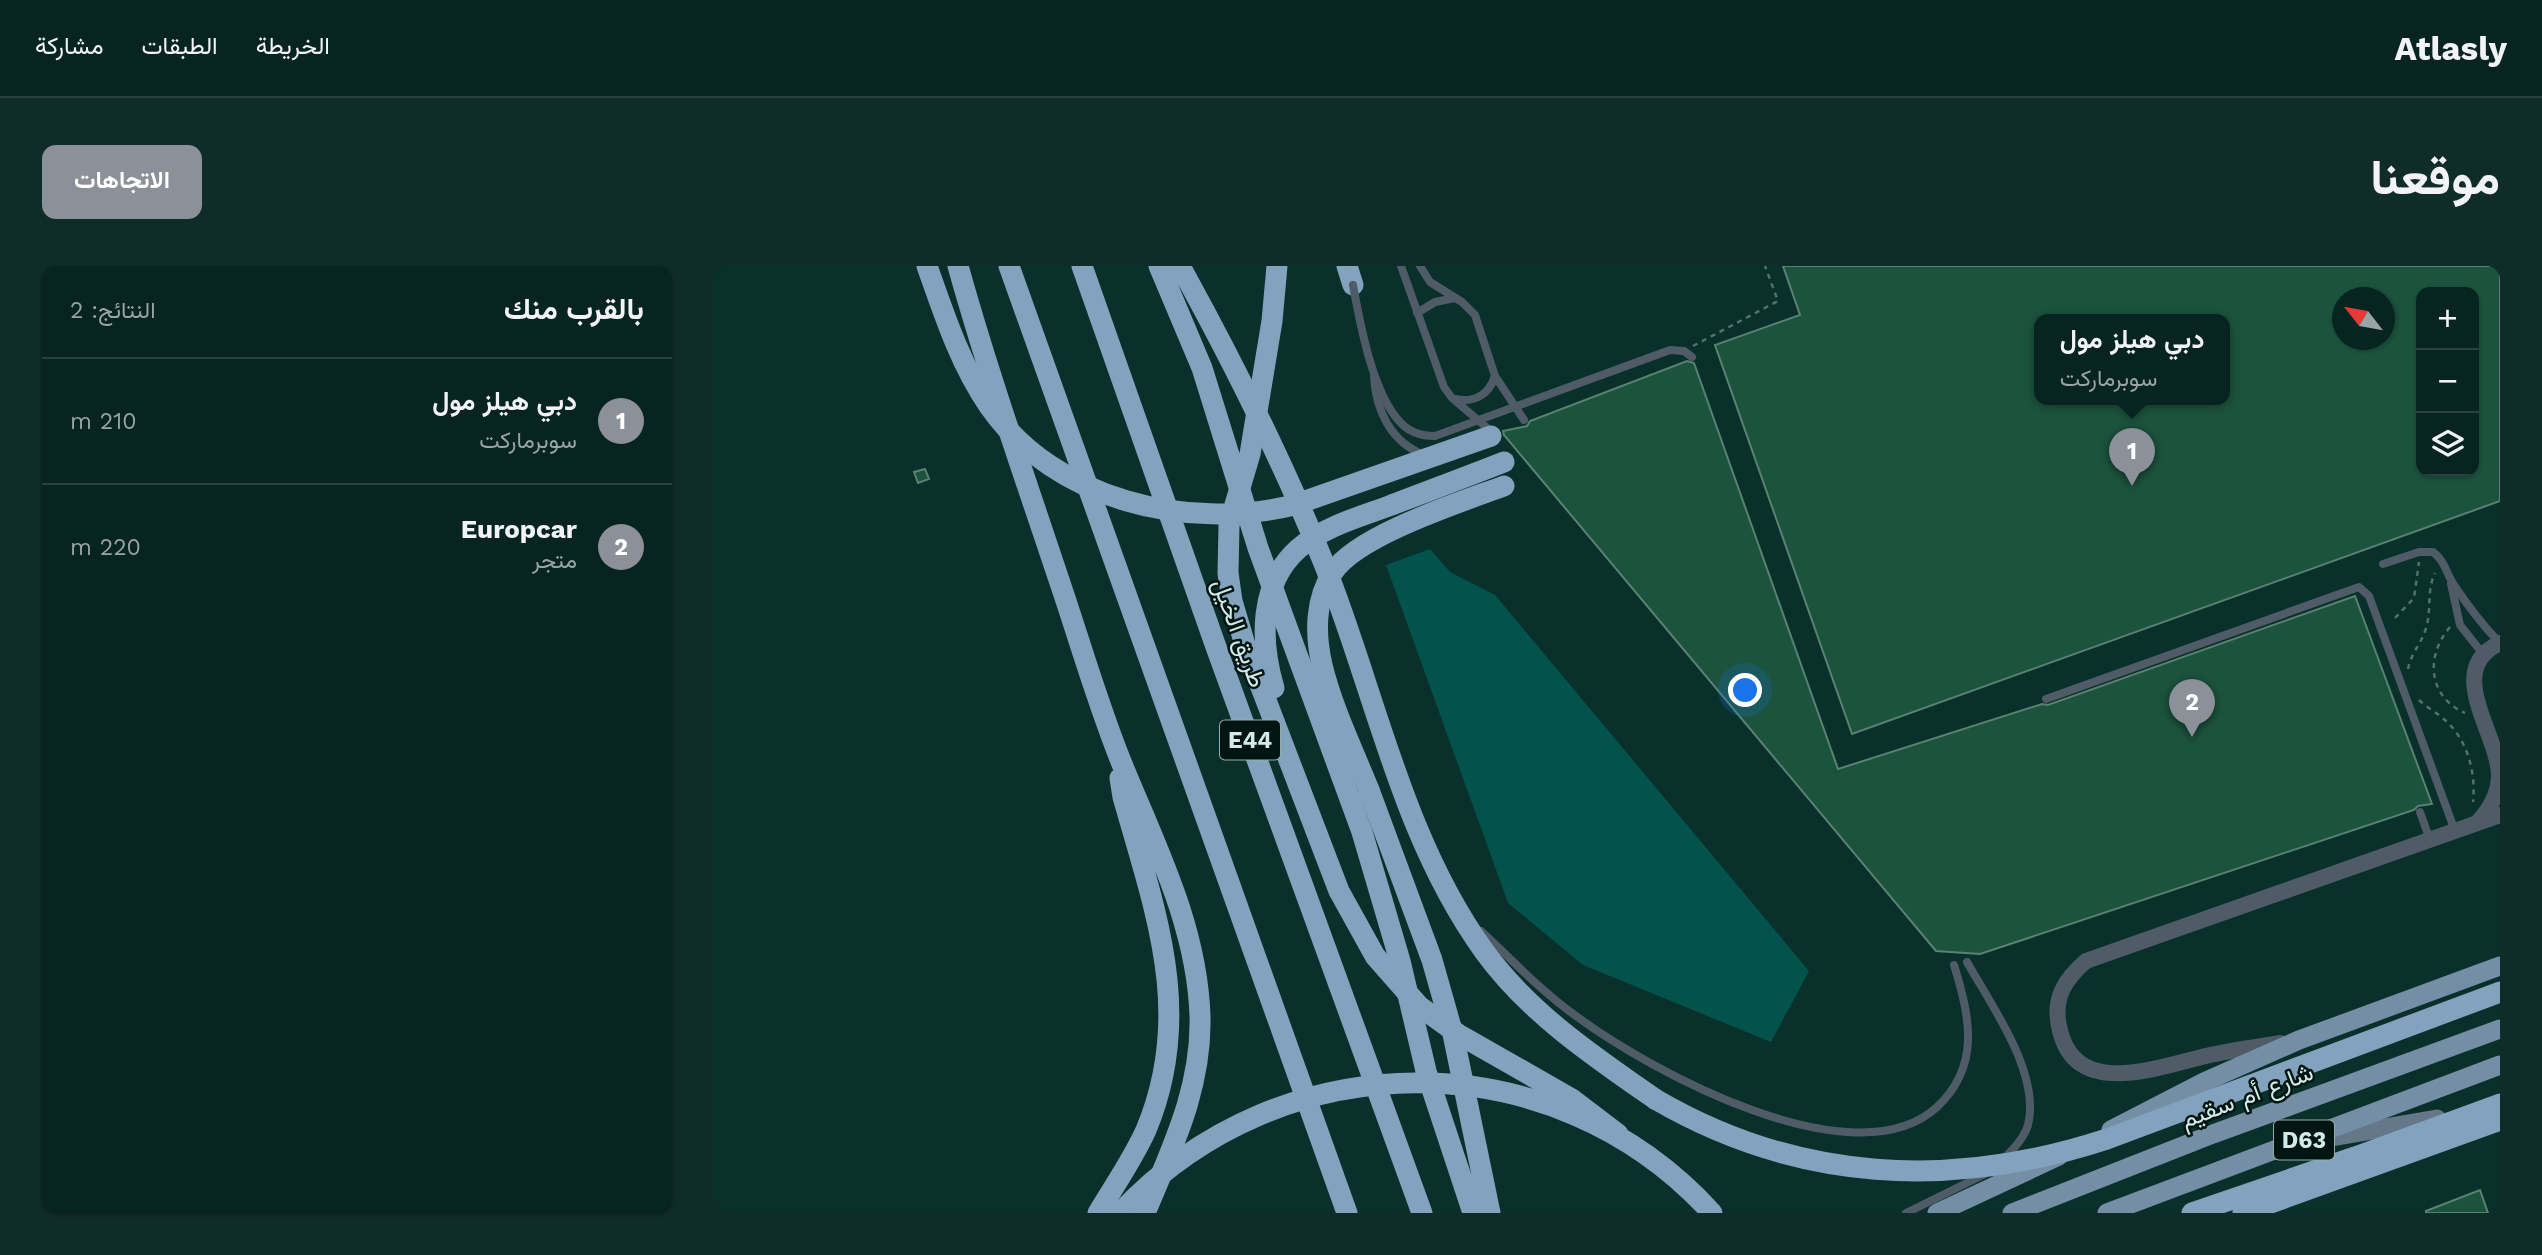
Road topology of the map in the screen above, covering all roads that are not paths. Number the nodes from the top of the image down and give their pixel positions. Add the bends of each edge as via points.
1 (927, 266) edge
2 (958, 266) edge
3 (1009, 266) edge
4 (1082, 266) edge
5 (1159, 266) edge
6 (1180, 266) edge
7 (1277, 266) edge
8 (1401, 266) edge
9 (1420, 266) edge
10 (1351, 272) edge
11 (1455, 298) junction
12 (1417, 313) junction
13 (1692, 358) dead end
14 (1374, 370) junction
15 (1495, 376) junction
16 (1452, 398) junction
17 (1524, 420) dead end
18 (1495, 444) junction
19 (1504, 486) dead end
20 (2383, 565) dead end
21 (2451, 581) junction
22 (2500, 643) edge
23 (2483, 654) junction
24 (2046, 699) dead end
25 (1120, 759) junction
26 (2499, 763) edge
27 (1297, 778) junction
28 (2420, 813) dead end
29 (2500, 815) edge
30 (2466, 827) junction
31 (2430, 839) junction
32 (1456, 906) junction
33 (1967, 962) dead end
34 (1954, 965) dead end
35 (2500, 967) edge
36 (2500, 992) edge
37 (2500, 1029) edge
38 (2299, 1040) junction
39 (2500, 1065) edge
40 (2500, 1104) edge
41 (2500, 1120) edge
42 (1618, 1134) junction
43 (2300, 1142) junction
44 (1098, 1213) edge
45 (1120, 1213) edge
46 (1145, 1213) edge
47 (1347, 1213) edge
48 (1422, 1213) edge
49 (1474, 1213) edge
50 (1490, 1213) edge
51 (1712, 1213) edge
52 (1906, 1213) edge
53 (1937, 1213) edge
54 (2012, 1213) edge
55 (2107, 1213) edge
56 (2192, 1213) edge
57 (2243, 1213) edge

1 - 18 highway, bridge via 953,340 990,408 1017,438 1049,463 1126,502 1166,512 1266,512
2 - 25 highway
3 - 47 highway, E44
4 - 48 highway, طريق الخيل / E44
5 - 49 highway via 1202,368 1258,548 1362,832 1426,1071
6 - 32 highway via 1234,364 1323,561 1406,799
7 - 27 highway, bridge via 1250,454 1231,516 1227,551 1241,633
8 - 12 lane
9 - 11 lane via 1430,282
10 - 14 lane, bridge
11 - 12 lane via 1435,302
11 - 15 lane via 1475,315
12 - 16 lane via 1441,381
13 - 14 lane, bridge via 1670,349 1435,436 1410,431 1400,423
14 - 18 lane, bridge via 1385,420 1410,450 1448,458
15 - 16 lane via 1479,397
15 - 17 lane
16 - 18 lane
18 - 27 highway, bridge via 1328,530 1298,549 1281,571 1266,610 1264,641
19 - 50 highway, bridge via 1407,523 1350,555 1337,566 1324,589 1318,624 1322,666 1432,960 1453,1034
20 - 21 lane via 2419,552 2433,552 2444,562
21 - 22 lane
21 - 23 lane via 2458,621
22 - 23 street
23 - 26 street via 2473,678
24 - 30 lane via 2359,587 2369,596
25 - 44 highway via 1123,797 1163,937 1170,1017 1153,1111 1133,1156
25 - 46 highway via 1190,938 1200,1017 1195,1079 1182,1127
26 - 30 street via 2493,801
27 - 42 highway, bridge via 1346,908 1407,995 1444,1026 1572,1099
28 - 31 lane
29 - 30 street
30 - 31 street
31 - 38 street via 2086,961 2059,993 2061,1035 2071,1053 2087,1067 2107,1074
32 - 34 lane via 1551,997 1657,1069 1734,1103 1847,1132 1905,1127 1934,1110 1956,1086 1970,1039
32 - 36 highway, bridge via 1490,960 1537,1009 1585,1051 1655,1099 1734,1139 1820,1163 1907,1171 1994,1166 2107,1139
33 - 52 lane via 2023,1069 2030,1099 2027,1127 1996,1166
35 - 38 main road
37 - 54 main road, شارع أم سقيم / D63
38 - 53 main road
39 - 43 main road, D63
40 - 43 main road via 2414,1125
40 - 56 highway, bridge
41 - 57 highway
42 - 45 highway, bridge via 1566,1112 1475,1087 1420,1083 1355,1087 1295,1101 1228,1129 1173,1164
42 - 51 highway, bridge via 1673,1173
43 - 55 main road, D63

